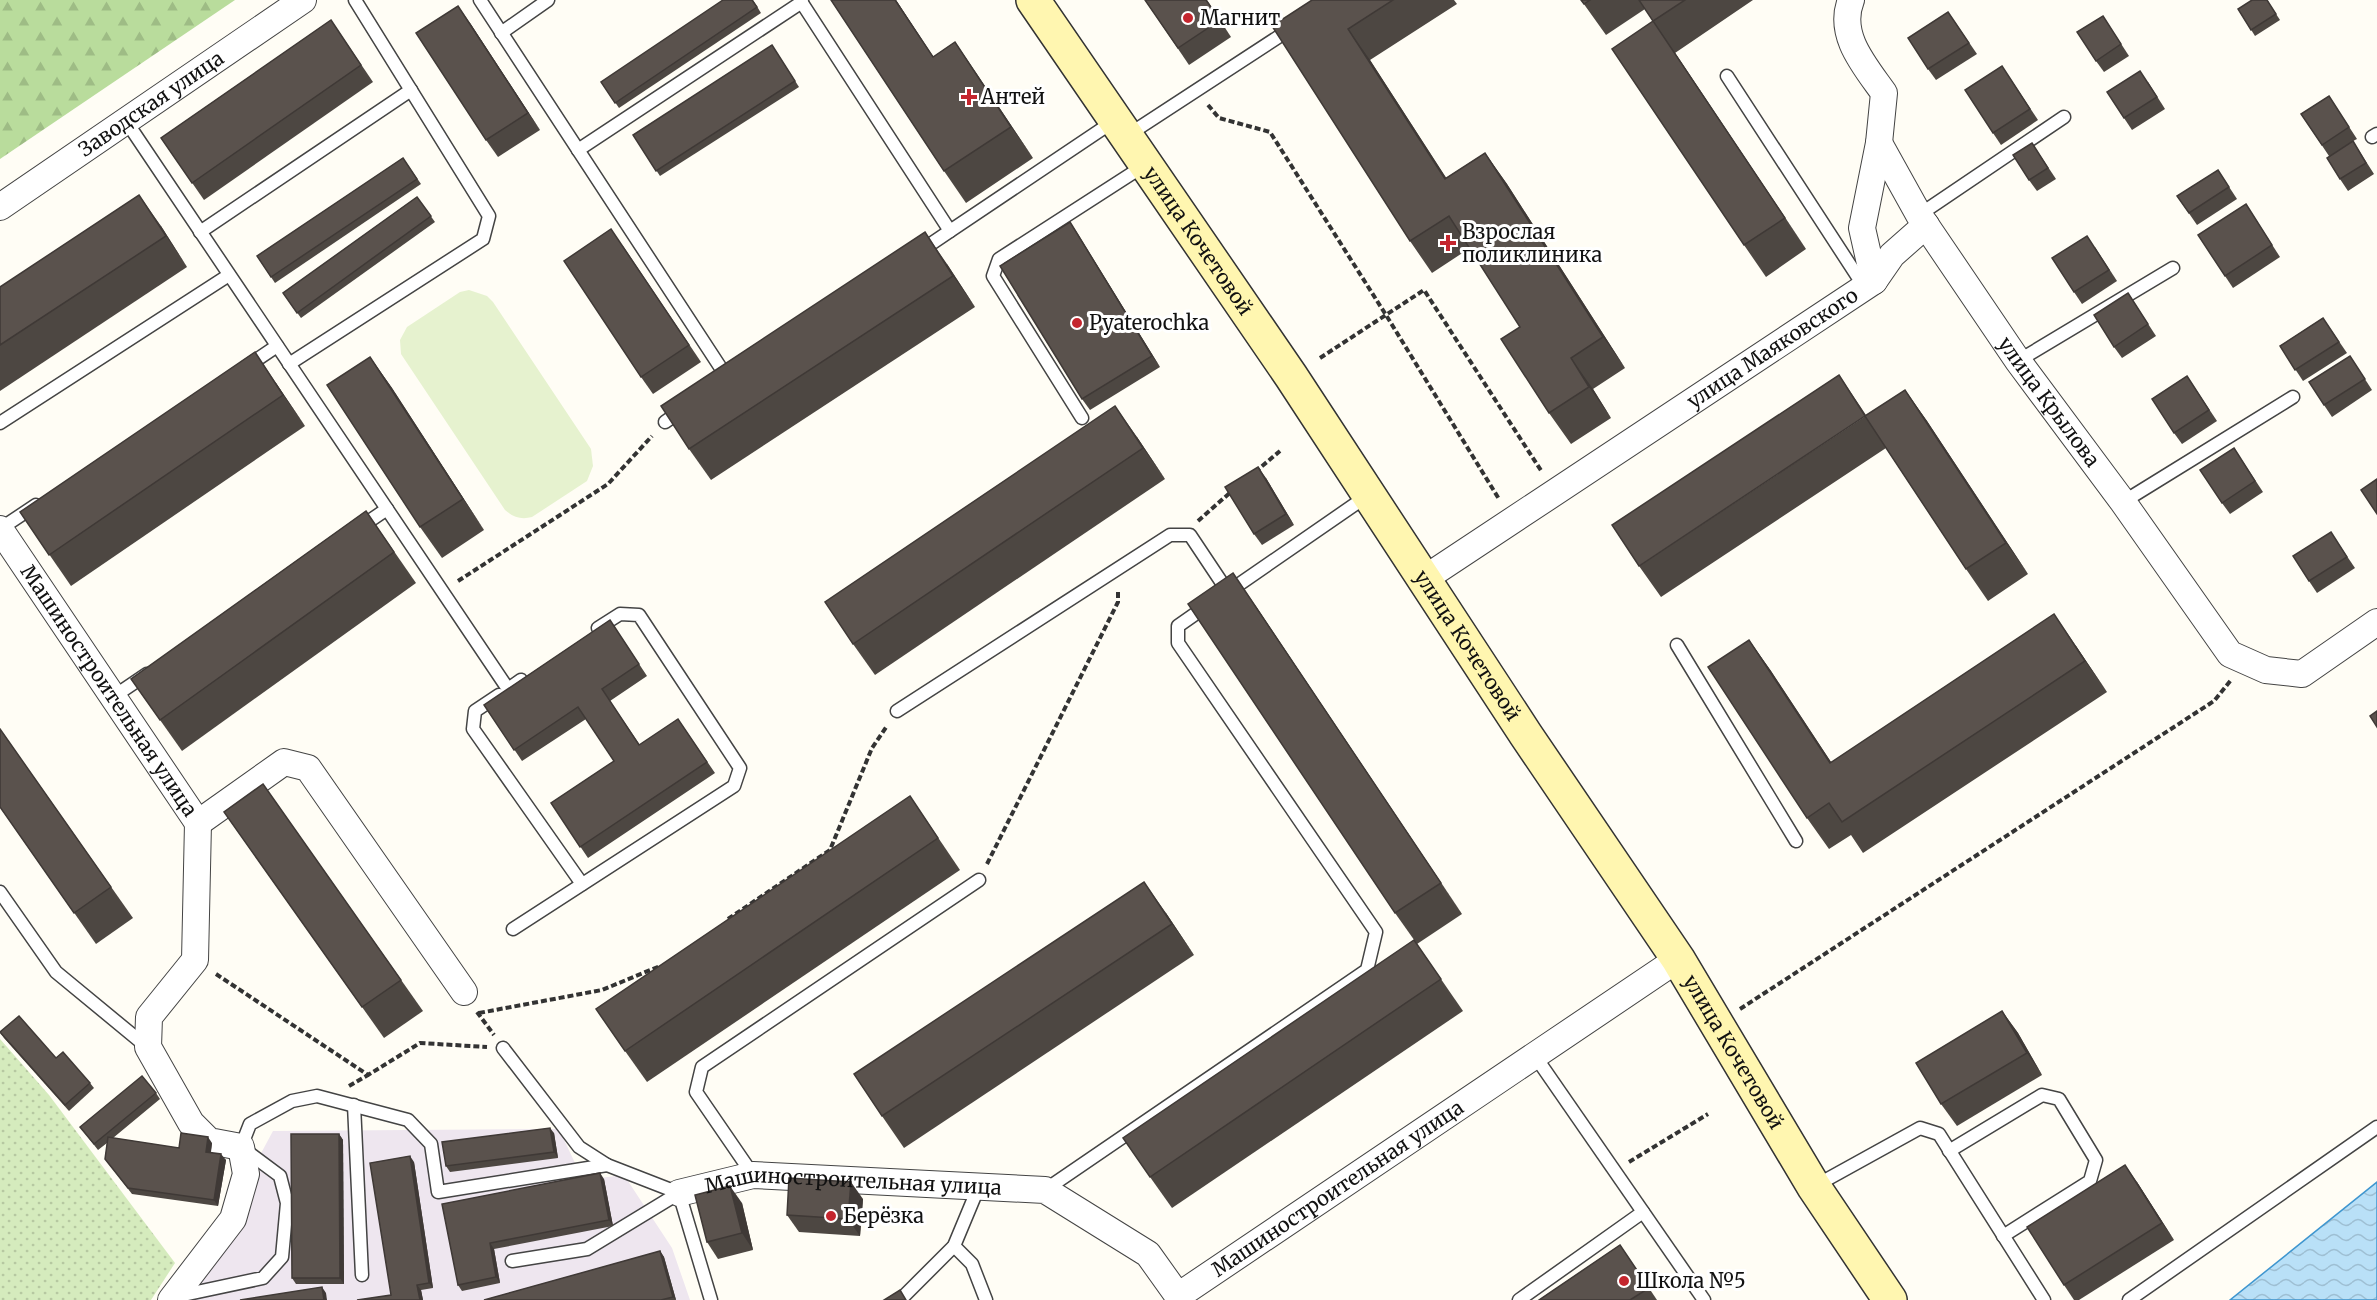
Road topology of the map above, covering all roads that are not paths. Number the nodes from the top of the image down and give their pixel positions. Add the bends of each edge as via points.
1 (303, 0) edge
2 (355, 0) edge
3 (480, 0) edge
4 (548, 0) edge
5 (1033, 0) edge
6 (1851, 0) edge
7 (801, 1) edge
8 (1298, 23) edge
9 (501, 33) junction
10 (1727, 75) dead end
11 (411, 90) junction
12 (2064, 117) dead end
13 (126, 121) junction
14 (1121, 128) junction
15 (1879, 143) junction
16 (578, 150) junction
17 (1146, 164) junction
18 (0, 207) edge
19 (1922, 220) junction
20 (950, 231) junction
21 (200, 232) junction
22 (911, 256) edge
23 (2173, 268) dead end
24 (229, 275) junction
25 (1869, 284) junction
26 (277, 346) junction
27 (2018, 361) junction
28 (289, 364) junction
29 (237, 372) edge
30 (728, 379) edge
31 (2293, 398) dead end
32 (692, 404) edge
33 (1082, 418) dead end
34 (665, 422) edge
35 (0, 423) edge
36 (1369, 495) junction
37 (50, 496) edge
38 (2123, 502) junction
39 (387, 509) junction
40 (0, 529) edge
41 (348, 536) edge
42 (1424, 579) junction
43 (1228, 592) junction
44 (2377, 622) edge
45 (592, 633) edge
46 (1677, 645) dead end
47 (162, 664) edge
48 (536, 670) edge
49 (508, 689) junction
50 (113, 697) junction
51 (897, 711) road end
52 (198, 823) junction
53 (1796, 840) dead end
54 (979, 880) road end
55 (582, 884) junction
56 (0, 892) edge
57 (513, 929) dead end
58 (1678, 959) junction
59 (471, 1003) road end
60 (148, 1047) junction
61 (502, 1048) road end
62 (1535, 1056) junction
63 (354, 1105) junction
64 (2377, 1127) edge
65 (241, 1147) junction
66 (1949, 1151) junction
67 (607, 1165) junction
68 (753, 1175) junction
69 (979, 1186) junction
70 (1814, 1187) junction
71 (1045, 1190) junction
72 (679, 1193) junction
73 (1643, 1212) junction
74 (2003, 1236) junction
75 (954, 1246) junction
76 (512, 1262) dead end
77 (362, 1275) dead end
78 (1174, 1298) edge
79 (172, 1299) edge
80 (711, 1300) edge
81 (900, 1300) edge
82 (986, 1300) edge
83 (1519, 1300) edge
84 (1704, 1300) edge
85 (1890, 1300) edge
86 (2044, 1300) edge
87 (2128, 1300) edge

1 - 13 street, Заводская улица
2 - 11 lane
3 - 9 lane
4 - 9 lane
5 - 14 main road, улица Кочетовой
6 - 15 street, улица Маяковского via 1846,12 1852,48 1884,93
7 - 16 lane
7 - 20 lane
8 - 14 lane via 1196,90
9 - 16 lane
10 - 25 lane
11 - 21 lane
11 - 28 lane via 489,216 483,239
12 - 19 lane
13 - 18 street, Заводская улица
13 - 21 lane
14 - 17 main road, улица Кочетовой
14 - 20 lane
15 - 19 street, улица Крылова
15 - 25 street, улица Маяковского via 1862,228
16 - 30 lane
17 - 33 lane via 999,259 993,276
17 - 36 main road, улица Кочетовой
19 - 25 street
19 - 27 street, улица Крылова
20 - 22 lane
21 - 24 lane
23 - 27 lane
24 - 26 lane
24 - 35 lane
25 - 42 street, улица Маяковского
26 - 28 lane
26 - 29 lane
27 - 38 street, улица Крылова
28 - 39 lane
31 - 38 lane
32 - 34 lane
36 - 42 main road, улица Кочетовой
36 - 43 lane
37 - 40 lane
38 - 44 street, улица Крылова via 2238,657 2266,670 2302,674
39 - 41 lane
39 - 49 lane
40 - 50 street, Машиностроительная улица
42 - 58 main road, улица Кочетовой
43 - 51 lane via 1190,535 1170,535
43 - 71 lane via 1178,626 1178,643 1376,932 1367,970
45 - 55 lane via 620,614 639,615 740,768 734,786
46 - 53 lane
47 - 50 lane
48 - 49 lane
49 - 55 lane via 475,711 473,729
50 - 52 street, Машиностроительная улица
52 - 59 street via 284,762 308,768
52 - 60 street via 195,960 149,1017
54 - 68 lane via 702,1067 696,1092
55 - 57 lane
56 - 60 lane via 56,972
58 - 62 street, Машиностроительная улица
58 - 70 main road, улица Кочетовой
60 - 65 street via 191,1123 209,1141
61 - 67 lane via 579,1147
62 - 73 lane
62 - 78 street, Машиностроительная улица
63 - 65 lane via 317,1096 292,1101 250,1124
63 - 67 lane via 408,1120 430,1144 438,1192
63 - 77 lane
64 - 87 lane
65 - 79 street via 246,1174 233,1219
65 - 79 lane via 280,1176 287,1203 282,1257 263,1278
66 - 70 lane via 1939,1134 1920,1128
66 - 74 lane
66 - 74 lane via 2042,1095 2059,1099 2096,1160 2090,1181
67 - 72 lane
68 - 69 street, Машиностроительная улица
68 - 72 street, Машиностроительная улица
69 - 71 street, Машиностроительная улица
69 - 75 lane
70 - 85 main road, улица Кочетовой
71 - 78 street, Машиностроительная улица via 1148,1254
72 - 76 lane via 587,1249
72 - 80 lane
73 - 83 lane
73 - 84 lane
74 - 86 lane
75 - 81 lane
75 - 82 lane via 972,1264

